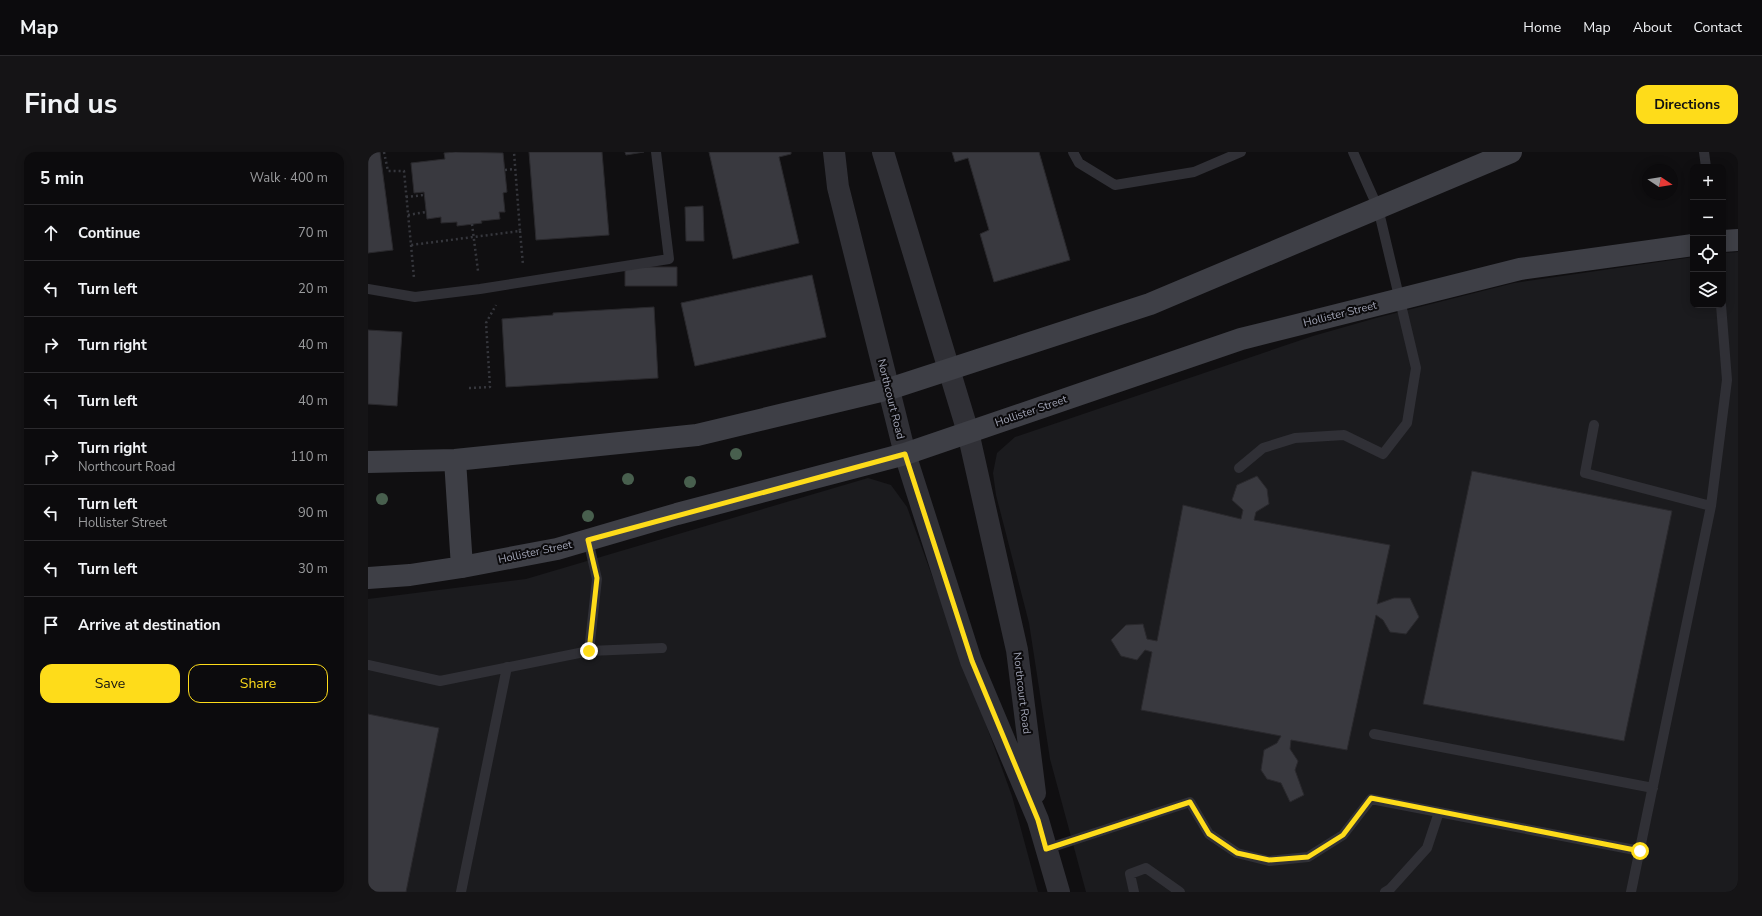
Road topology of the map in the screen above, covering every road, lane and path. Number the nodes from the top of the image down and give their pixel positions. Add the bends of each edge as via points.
1 (384, 152) edge
2 (514, 152) edge
3 (656, 152) edge
4 (834, 152) edge
5 (883, 152) edge
6 (1073, 152) edge
7 (1241, 152) edge
8 (1353, 152) edge
9 (1512, 152) edge
10 (1704, 152) edge
11 (1706, 164) edge
12 (515, 169) junction
13 (505, 170) dead end
14 (424, 195) dead end
15 (406, 197) junction
16 (1378, 208) junction
17 (426, 212) dead end
18 (408, 215) junction
19 (472, 224) dead end
20 (520, 231) junction
21 (474, 237) junction
22 (1738, 240) edge
23 (1726, 241) edge
24 (411, 245) junction
25 (1690, 245) edge
26 (524, 282) junction
27 (501, 285) junction
28 (368, 289) edge
29 (480, 289) junction
30 (416, 297) junction
31 (1399, 300) junction
32 (1721, 308) edge
33 (950, 369) junction
34 (469, 388) dead end
35 (889, 389) junction
36 (1594, 425) dead end
37 (968, 432) junction
38 (905, 454) junction
39 (455, 460) junction
40 (368, 462) edge
41 (1239, 468) dead end
42 (1711, 506) junction
43 (588, 540) junction
44 (462, 567) junction
45 (368, 578) edge
46 (662, 648) dead end
47 (589, 651) junction
48 (368, 665) edge
49 (507, 667) junction
50 (1374, 734) dead end
51 (1653, 788) junction
52 (1440, 812) junction
53 (1038, 820) junction
54 (1046, 849) junction
55 (1640, 851) junction
56 (461, 892) edge
57 (1059, 892) edge
58 (1134, 892) edge
59 (1180, 892) edge
60 (1385, 892) edge
61 (1631, 892) edge

1 - 15 path via 388,171 404,172
2 - 12 path
3 - 26 lane via 669,259
4 - 35 street, Northcourt Road via 838,187
5 - 33 street, Northcourt Road
6 - 7 lane via 1079,163 1115,185 1194,172
8 - 16 lane
9 - 16 main road
10 - 11 lane
12 - 13 path
12 - 20 path
14 - 15 path
15 - 18 path
16 - 31 lane
16 - 33 main road via 1150,304
17 - 18 path
18 - 24 path
19 - 21 path
20 - 21 path
20 - 26 path
21 - 24 path
21 - 29 path
22 - 23 main road
24 - 30 path
25 - 31 main road, Hollister Street via 1520,269
26 - 27 lane
27 - 29 lane
27 - 34 path via 498,300 486,323 490,387
28 - 30 lane
29 - 30 lane
31 - 37 main road, Hollister Street via 1241,339
31 - 41 lane via 1416,368 1407,423 1383,454 1344,435 1295,438 1263,448
32 - 42 lane via 1727,380
33 - 35 main road
33 - 37 street, Northcourt Road
35 - 38 street, Northcourt Road
35 - 39 main road via 697,435
36 - 42 lane via 1585,473
37 - 38 main road, Hollister Street
37 - 53 street, Northcourt Road via 1017,650
38 - 43 main road, Hollister Street
38 - 53 street, Northcourt Road via 972,661
39 - 40 main road
39 - 44 main road
42 - 51 lane
43 - 44 main road, Hollister Street via 557,549
43 - 47 lane via 597,578
44 - 45 main road, Hollister Street
46 - 47 lane
47 - 49 lane
48 - 49 lane via 440,681
49 - 56 lane
50 - 51 lane
51 - 55 lane
52 - 54 lane via 1371,798 1343,835 1308,857 1269,860 1237,853 1209,834 1190,802
52 - 55 lane
52 - 60 lane via 1427,848
53 - 54 street, Northcourt Road
54 - 57 street, Northcourt Road
55 - 61 lane
58 - 59 lane via 1130,874 1146,868

